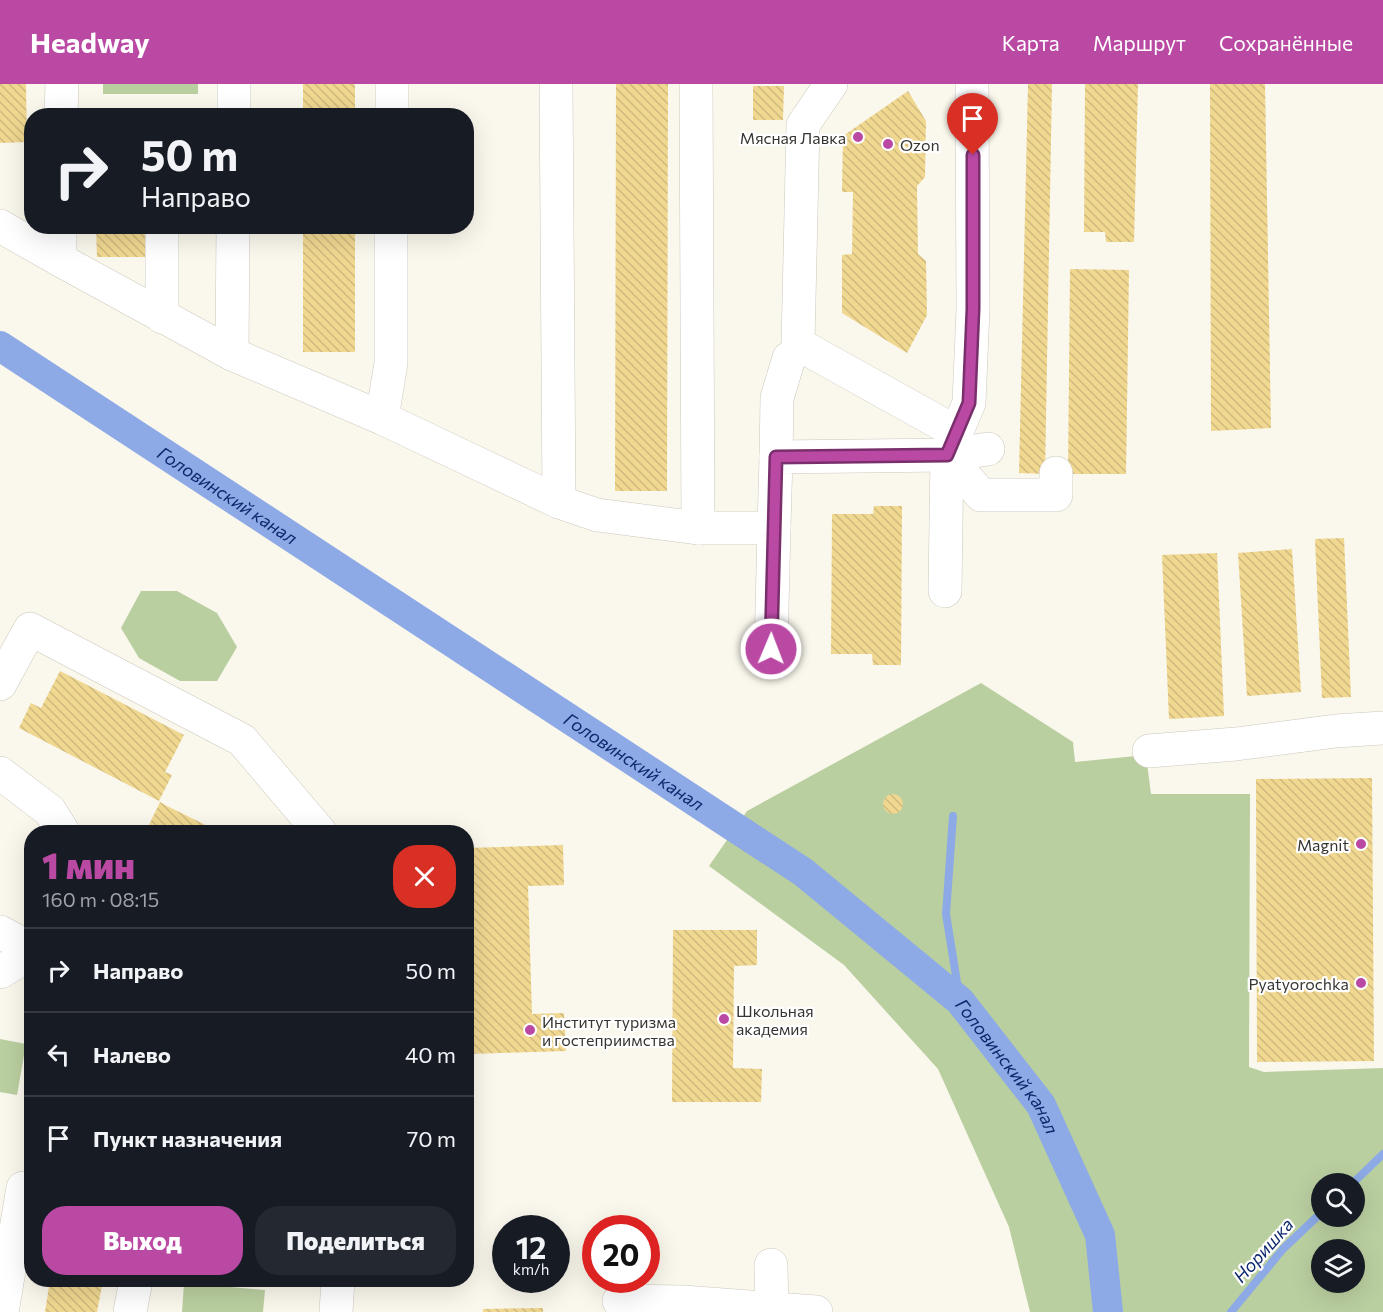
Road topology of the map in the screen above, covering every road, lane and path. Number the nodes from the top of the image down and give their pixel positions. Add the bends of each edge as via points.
1 (62, 84) edge
2 (234, 84) edge
3 (392, 84) edge
4 (556, 84) edge
5 (696, 84) edge
6 (831, 84) edge
7 (972, 84) edge
8 (62, 108) edge
9 (234, 108) edge
10 (392, 108) edge
11 (0, 226) edge
12 (60, 234) edge
13 (162, 234) edge
14 (233, 234) edge
15 (391, 234) edge
16 (60, 261) junction
17 (162, 317) junction
18 (232, 354) junction
19 (789, 358) dead end
20 (382, 418) junction
21 (952, 444) junction
22 (988, 449) dead end
23 (776, 457) junction
24 (1056, 474) dead end
25 (560, 502) junction
26 (698, 528) junction
27 (774, 528) junction
28 (945, 591) dead end
29 (771, 649) dead end
30 (0, 683) edge
31 (1383, 728) edge
32 (1149, 751) dead end
33 (0, 773) edge
34 (59, 825) edge
35 (314, 825) edge
36 (0, 932) edge
37 (24, 946) edge
38 (24, 956) edge
39 (0, 972) edge
40 (18, 1186) edge
41 (771, 1265) dead end
42 (135, 1287) edge
43 (338, 1287) edge
44 (619, 1301) dead end
45 (772, 1309) junction
46 (2, 1312) edge
47 (130, 1312) edge
48 (336, 1312) edge
49 (811, 1312) edge
50 (816, 1312) edge

1 - 8 lane
2 - 9 lane
3 - 10 lane
4 - 25 lane
5 - 26 lane
6 - 21 lane via 803,125 798,344
7 - 21 lane via 973,309 969,403
11 - 16 lane
12 - 16 lane
13 - 17 lane
14 - 18 lane
15 - 20 lane via 391,363
16 - 17 lane
17 - 18 lane
18 - 20 lane
19 - 23 lane via 777,398
20 - 25 lane
21 - 22 lane
21 - 23 lane
21 - 24 lane via 981,495 1056,495
21 - 28 lane
23 - 27 lane
25 - 26 lane via 597,514
26 - 27 lane
27 - 29 lane
30 - 35 lane via 30,629 242,740
31 - 32 lane
33 - 34 lane via 50,811
36 - 37 lane
38 - 39 lane
40 - 46 lane
41 - 45 lane
42 - 47 lane
43 - 48 lane
44 - 45 lane
45 - 49 lane
49 - 50 lane

